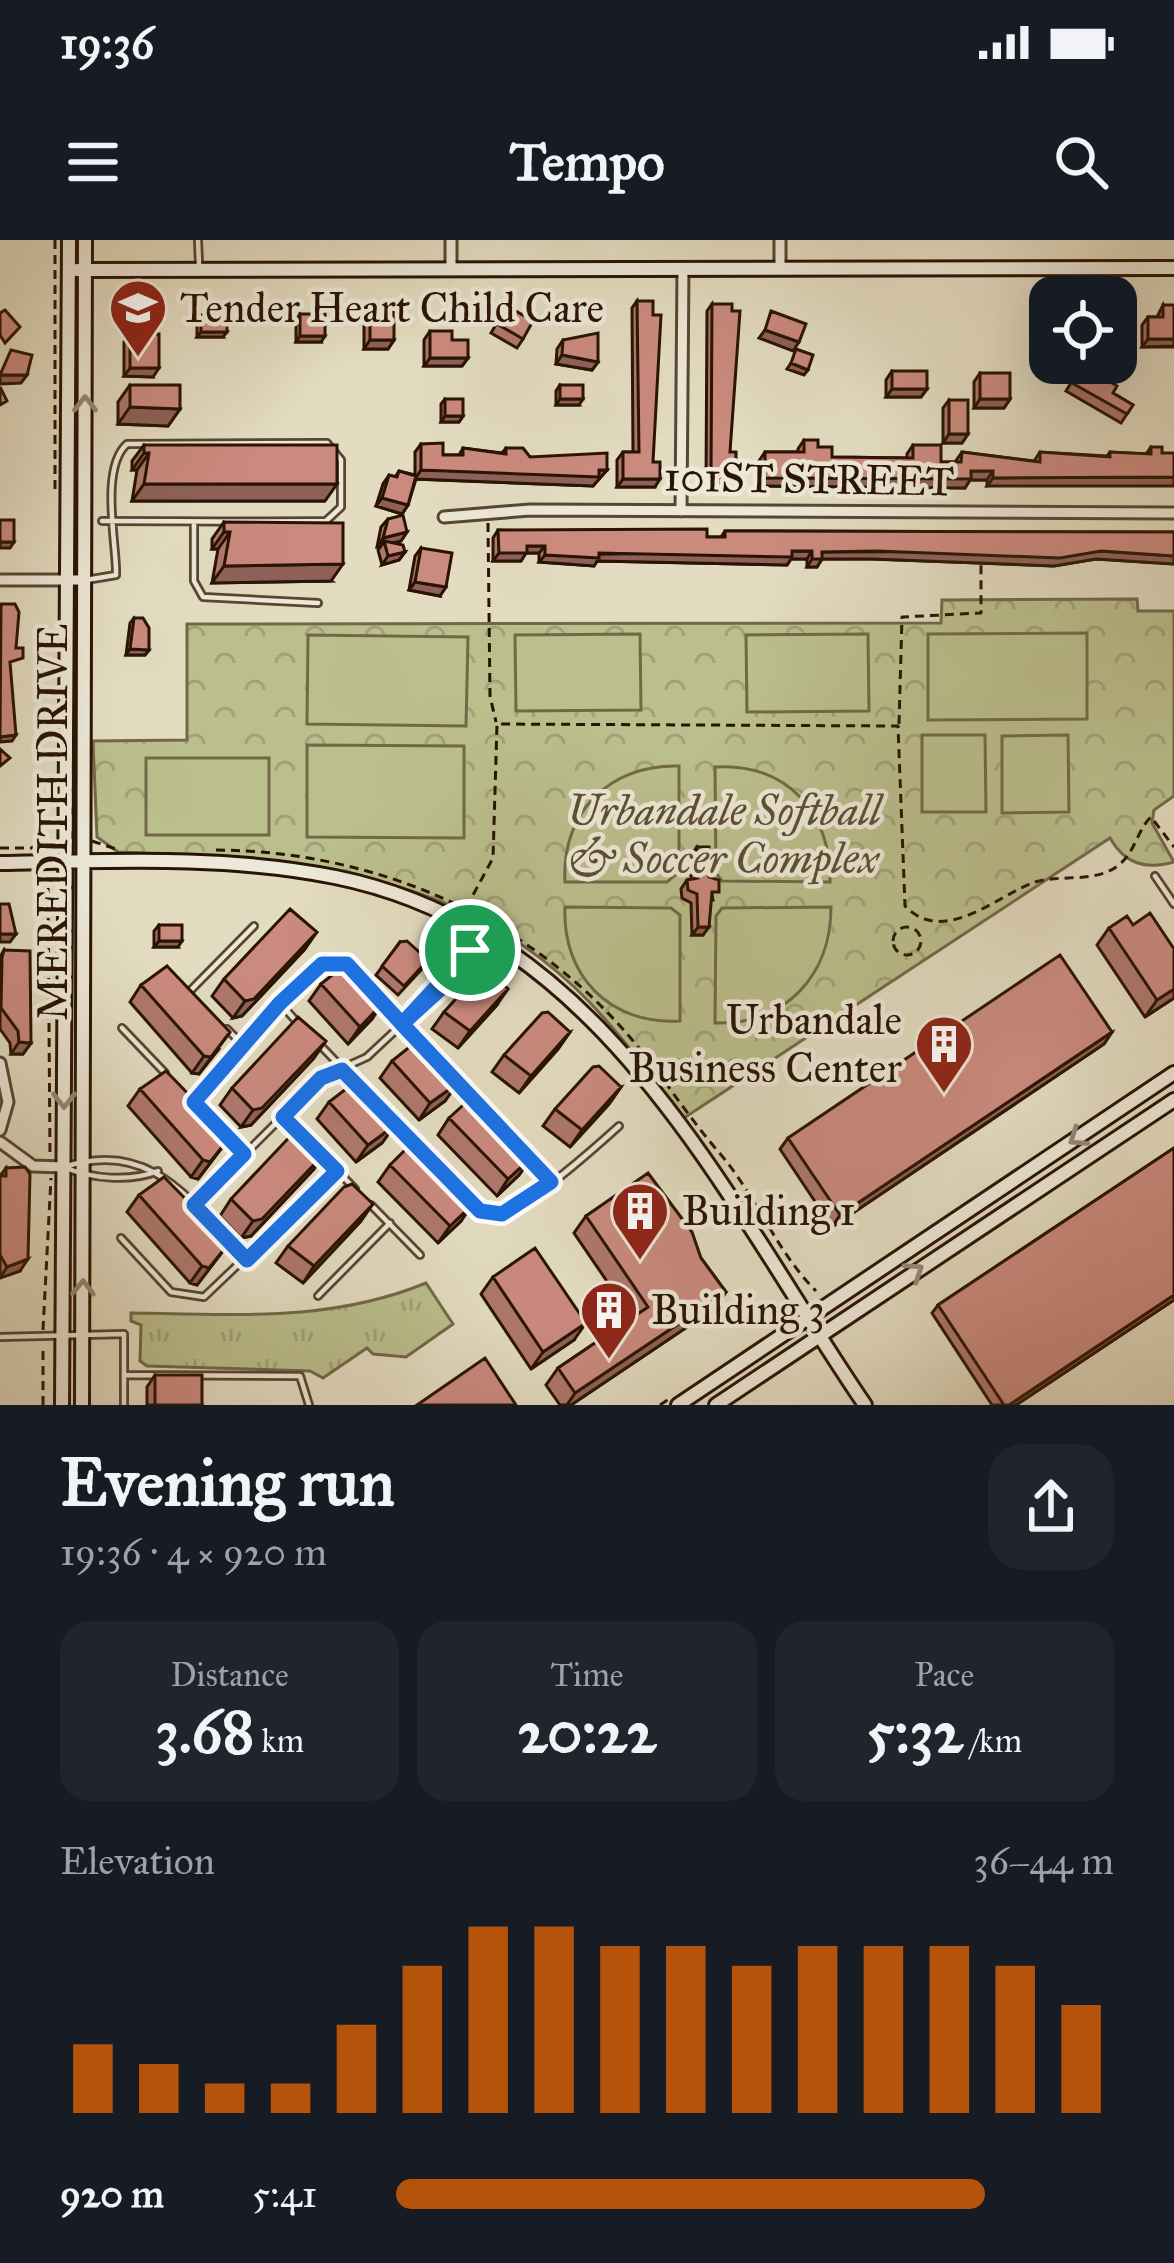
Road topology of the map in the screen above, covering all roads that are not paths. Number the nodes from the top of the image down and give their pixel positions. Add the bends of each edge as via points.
1 (70, 240) edge
2 (85, 240) edge
3 (199, 240) edge
4 (451, 240) edge
5 (780, 240) edge
6 (683, 268) junction
7 (780, 268) junction
8 (1174, 268) edge
9 (69, 269) junction
10 (85, 270) junction
11 (199, 270) junction
12 (451, 270) junction
13 (681, 511) junction
14 (1174, 513) edge
15 (444, 517) dead end
16 (102, 521) dead end
17 (115, 521) junction
18 (194, 522) junction
19 (0, 580) edge
20 (68, 580) junction
21 (86, 580) junction
22 (318, 602) dead end
23 (66, 862) junction
24 (86, 862) junction
25 (0, 863) edge
26 (1155, 876) dead end
27 (1174, 904) edge
28 (472, 920) junction
29 (254, 926) dead end
30 (437, 986) junction
31 (280, 1003) junction
32 (203, 1005) edge
33 (217, 1019) edge
34 (402, 1024) junction
35 (122, 1028) dead end
36 (244, 1046) junction
37 (0, 1063) edge
38 (342, 1070) junction
39 (1174, 1073) edge
40 (1174, 1100) edge
41 (194, 1102) junction
42 (207, 1115) edge
43 (283, 1117) junction
44 (491, 1118) edge
45 (619, 1126) dead end
46 (219, 1128) edge
47 (0, 1130) edge
48 (0, 1142) edge
49 (521, 1150) edge
50 (244, 1154) junction
51 (85, 1160) junction
52 (57, 1167) junction
53 (158, 1171) junction
54 (337, 1171) junction
55 (85, 1176) junction
56 (551, 1182) junction
57 (194, 1205) junction
58 (389, 1223) junction
59 (122, 1238) dead end
60 (420, 1255) dead end
61 (247, 1260) junction
62 (318, 1296) dead end
63 (806, 1318) junction
64 (64, 1334) junction
65 (82, 1334) junction
66 (818, 1336) junction
67 (0, 1337) edge
68 (124, 1375) junction
69 (62, 1405) edge
70 (82, 1405) edge
71 (124, 1405) edge
72 (309, 1405) edge
73 (678, 1405) edge
74 (716, 1405) edge
75 (865, 1405) edge

1 - 9 main road, MEREDITH DRIVE
2 - 10 main road, MEREDITH DRIVE
3 - 11 lane
4 - 12 street
5 - 7 street
6 - 7 main road
6 - 12 main road
6 - 13 street
7 - 8 main road
9 - 10 main road
9 - 20 main road, MEREDITH DRIVE
10 - 11 main road
21 -> 10 main road, MEREDITH DRIVE
11 - 12 main road
13 - 14 street, 101ST STREET
13 - 15 street, 101ST STREET
16 - 17 lane
17 - 18 lane
17 - 18 lane via 115,461 133,442 326,443 338,452 341,507 326,521
17 - 21 lane via 114,578
18 - 22 lane via 194,581 203,597
19 - 20 street
20 - 21 street
20 - 23 main road, MEREDITH DRIVE
21 - 24 main road, MEREDITH DRIVE
23 - 24 main road
23 - 25 main road
23 -> 52 main road, MEREDITH DRIVE
24 - 28 main road via 298,871 377,887
24 - 51 main road, MEREDITH DRIVE
26 - 27 lane
28 - 30 lane
28 - 30 lane via 458,973
28 - 63 main road via 592,1018 687,1138
29 - 32 lane via 190,991
30 - 34 lane
31 - 34 lane via 322,964 337,962
31 - 36 lane
31 - 38 lane
33 - 36 lane
34 - 38 lane
34 - 44 lane
35 - 41 lane
36 - 41 lane
37 - 47 street via 8,1102
38 - 43 lane via 321,1078
38 - 56 lane via 480,1211 502,1214
39 -> 63 main road
66 -> 40 main road
41 - 42 lane
43 - 50 lane
43 - 54 lane
45 - 56 lane
46 - 50 lane
48 - 52 street via 33,1166
49 - 56 lane
50 - 57 lane
51 - 52 lane
51 - 53 lane via 132,1161
51 - 55 main road, MEREDITH DRIVE
52 - 55 lane
52 - 64 main road, MEREDITH DRIVE
53 - 55 lane
53 - 57 lane
54 - 58 lane
54 - 61 lane
65 -> 55 main road, MEREDITH DRIVE
57 - 61 lane
58 - 60 lane
58 - 62 lane
59 - 61 lane via 171,1292 193,1298 217,1290
63 - 66 main road
63 - 73 main road
64 - 65 lane
64 - 67 lane
64 - 69 main road, MEREDITH DRIVE
65 - 68 lane via 124,1334
65 - 70 main road, MEREDITH DRIVE
66 - 74 main road
66 - 75 main road
68 - 71 lane
68 - 72 lane via 300,1376

